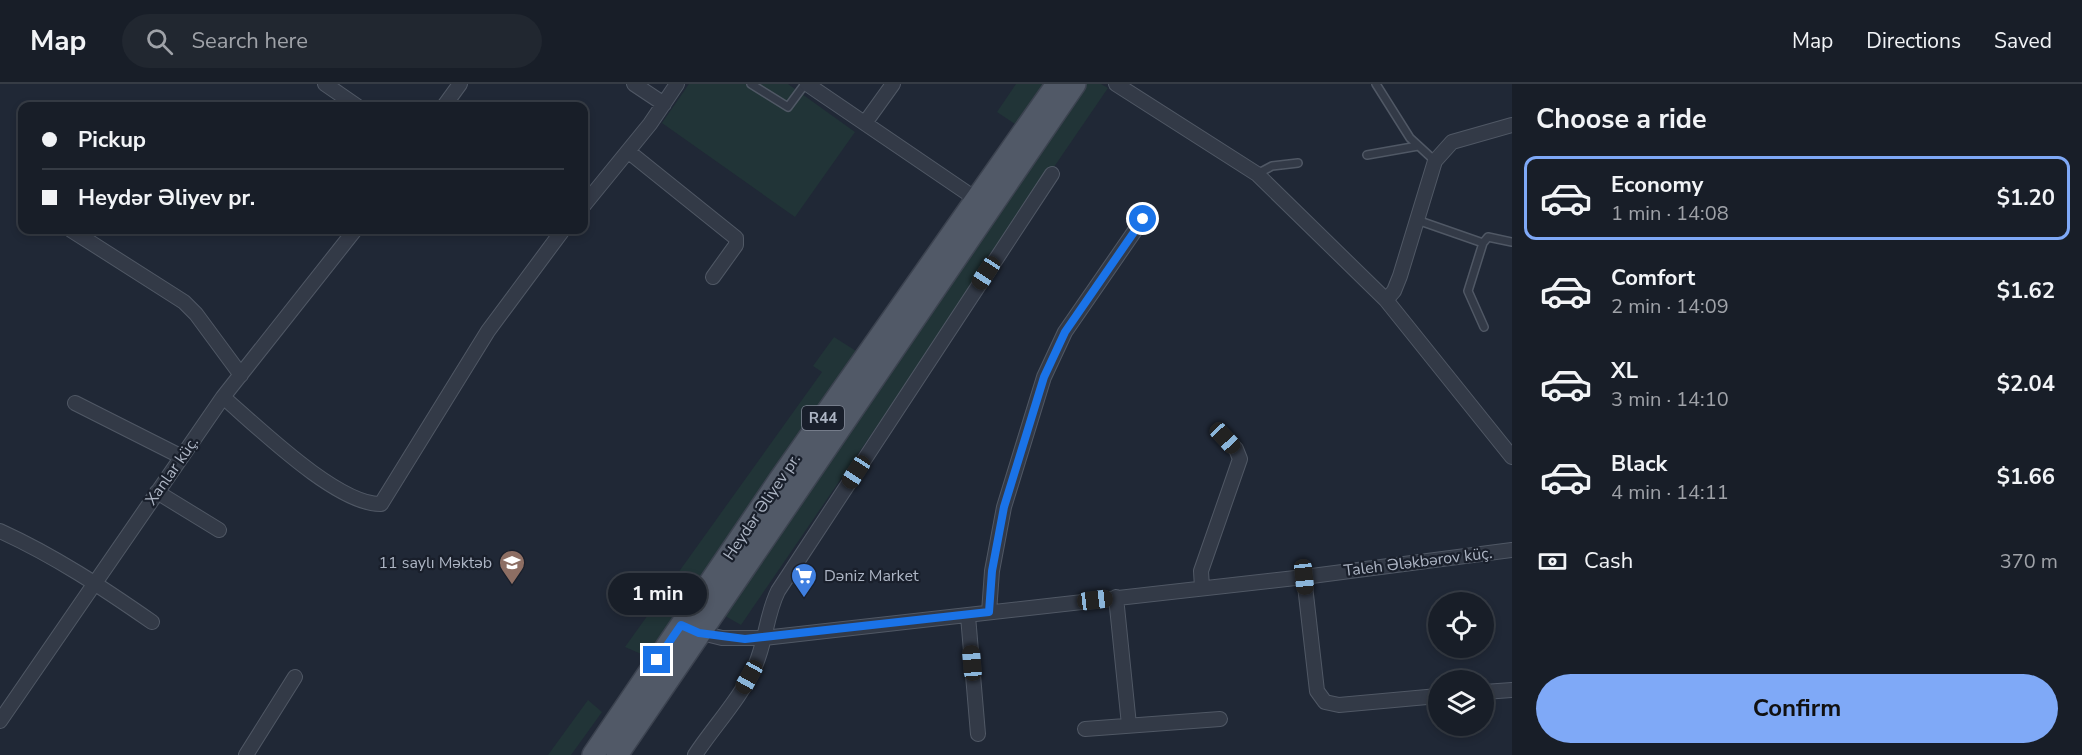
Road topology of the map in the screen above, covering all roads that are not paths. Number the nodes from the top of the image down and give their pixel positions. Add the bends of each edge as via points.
1 (325, 84) edge
2 (460, 84) edge
3 (634, 84) edge
4 (677, 84) edge
5 (751, 84) edge
6 (806, 84) edge
7 (893, 84) edge
8 (1057, 84) edge
9 (1075, 84) edge
10 (1376, 84) edge
11 (1118, 85) edge
12 (823, 88) edge
13 (351, 102) edge
14 (447, 102) edge
15 (664, 104) junction
16 (865, 123) junction
17 (1512, 125) edge
18 (1418, 146) junction
19 (628, 152) junction
20 (1367, 155) dead end
21 (1436, 161) junction
22 (1298, 163) dead end
23 (1052, 174) dead end
24 (1257, 174) junction
25 (976, 199) junction
26 (588, 200) edge
27 (1143, 219) dead end
28 (1417, 220) junction
29 (77, 234) edge
30 (352, 234) edge
31 (560, 234) edge
32 (1512, 242) edge
33 (1483, 243) junction
34 (713, 277) dead end
35 (1386, 300) junction
36 (1484, 327) dead end
37 (241, 375) junction
38 (223, 397) junction
39 (75, 404) dead end
40 (1225, 438) dead end
41 (182, 457) junction
42 (1512, 457) edge
43 (157, 492) junction
44 (219, 530) dead end
45 (0, 531) edge
46 (1512, 550) edge
47 (1304, 577) junction
48 (95, 582) junction
49 (1202, 588) junction
50 (1116, 597) junction
51 (989, 612) junction
52 (968, 616) junction
53 (153, 622) dead end
54 (690, 629) junction
55 (764, 638) junction
56 (295, 677) dead end
57 (1512, 690) edge
58 (1494, 691) edge
59 (1428, 697) edge
60 (1220, 719) dead end
61 (0, 722) edge
62 (1129, 725) junction
63 (1084, 729) dead end
64 (978, 734) dead end
65 (246, 755) edge
66 (593, 755) edge
67 (617, 755) edge
68 (695, 755) edge

1 - 13 street
2 - 14 street
3 - 15 street
4 - 15 street
5 - 6 lane via 788,107
6 - 12 street
7 - 16 street
8 - 25 main road, Heydər Əliyev pr. / R44
9 - 54 main road, Heydər Əliyev pr. / R44
10 - 18 lane
11 - 24 street
12 - 16 street
15 - 19 street
16 - 25 street
17 - 21 street via 1452,142
18 - 20 lane
18 - 21 lane
19 - 26 street
19 - 34 street via 736,238 736,245
21 - 28 street
22 - 24 lane via 1272,166
23 - 55 street via 778,591 768,610
24 - 35 street
25 - 54 main road, Heydər Əliyev pr. / R44
27 - 51 street via 1065,332 1044,377 1004,507
28 - 33 lane
28 - 35 street via 1400,276
29 - 37 street via 184,302
30 - 37 street, Xanlar küç.
31 - 38 street via 488,331 381,504 369,504 308,469
32 - 33 lane via 1493,236
33 - 36 lane via 1468,291
35 - 42 street
37 - 38 street, Xanlar küç.
38 - 41 street, Xanlar küç.
39 - 41 street
40 - 49 street via 1240,459 1201,572
41 - 43 street, Xanlar küç.
43 - 44 street
43 - 48 street, Xanlar küç.
45 - 48 street
46 - 47 street, Taleh Ələkbərov küç.
47 - 49 street, Taleh Ələkbərov küç.
47 - 59 street via 1317,692 1325,702 1339,705
48 - 53 street
48 - 61 street, Xanlar küç.
49 - 50 street, Taleh Ələkbərov küç.
50 - 51 street, Taleh Ələkbərov küç.
50 - 62 street
51 - 52 street, Taleh Ələkbərov küç.
52 - 55 street, Taleh Ələkbərov küç.
52 - 64 street
54 - 55 street, Taleh Ələkbərov küç. via 722,638
54 - 66 main road, Heydər Əliyev pr. / R44
54 - 67 main road, Heydər Əliyev pr. / R44
55 - 68 street via 743,688
56 - 65 street
57 - 58 street
60 - 62 street
62 - 63 street

